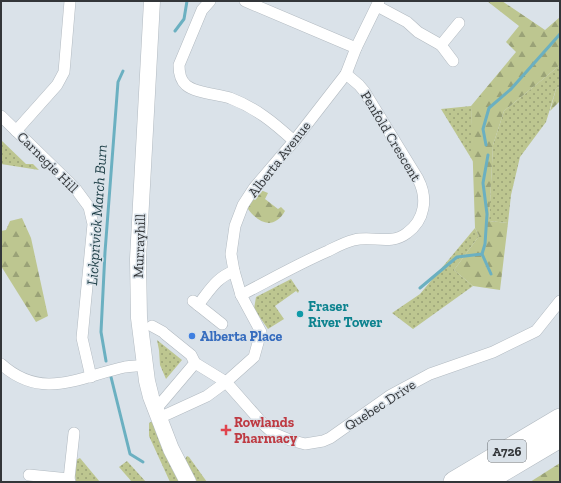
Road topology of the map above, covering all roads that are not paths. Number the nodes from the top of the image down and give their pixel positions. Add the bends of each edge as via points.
1 (70, 1) edge
2 (152, 1) edge
3 (210, 1) edge
4 (245, 1) edge
5 (378, 4) edge
6 (459, 23) dead end
7 (442, 45) junction
8 (356, 48) junction
9 (453, 62) dead end
10 (346, 74) junction
11 (1, 116) edge
12 (16, 131) junction
13 (294, 141) junction
14 (234, 271) junction
15 (241, 295) junction
16 (560, 301) edge
17 (222, 324) dead end
18 (152, 326) dead end
19 (195, 363) junction
20 (1, 364) edge
21 (146, 365) junction
22 (91, 377) junction
23 (226, 382) junction
24 (157, 413) junction
25 (560, 419) edge
26 (74, 433) dead end
27 (560, 437) edge
28 (29, 475) dead end
29 (69, 481) edge
30 (188, 482) edge
31 (454, 482) edge
32 (484, 482) edge

1 - 12 street via 64,72 57,85
2 - 21 street, Murrayhill via 138,259 139,318
3 - 13 street via 202,10 179,65 179,73 185,85 198,91 229,98 251,108 269,118
4 - 8 street
5 - 7 street
5 - 8 street, Alberta Avenue
6 - 7 street
7 - 9 street
8 - 10 street, Alberta Avenue
10 - 13 street, Alberta Avenue
10 - 15 street, Penfold Crescent via 364,91 418,179 424,206 421,216 407,234 398,239 354,240 316,256
11 - 12 street, Carnegie Hill
12 - 22 street, Carnegie Hill via 75,188 89,207 93,224 82,338
13 - 14 street, Alberta Avenue via 243,205 232,240
14 - 15 street, Alberta Avenue
14 - 17 street via 224,274 195,302
15 - 23 street, Alberta Avenue via 261,332 254,357
16 - 23 street, Quebec Drive via 536,332 493,352 430,374 391,395 323,441 305,444 273,433
18 - 19 street via 191,355
19 - 23 street
19 - 24 street
20 - 22 street via 10,372 38,384 57,385
21 - 22 street via 125,367
21 - 24 street, Murrayhill via 147,381
23 - 24 street, Alberta Avenue via 207,396
24 - 30 street, Murrayhill
25 - 31 highway, A726
26 - 29 street
27 - 32 highway, A726
28 - 29 street

